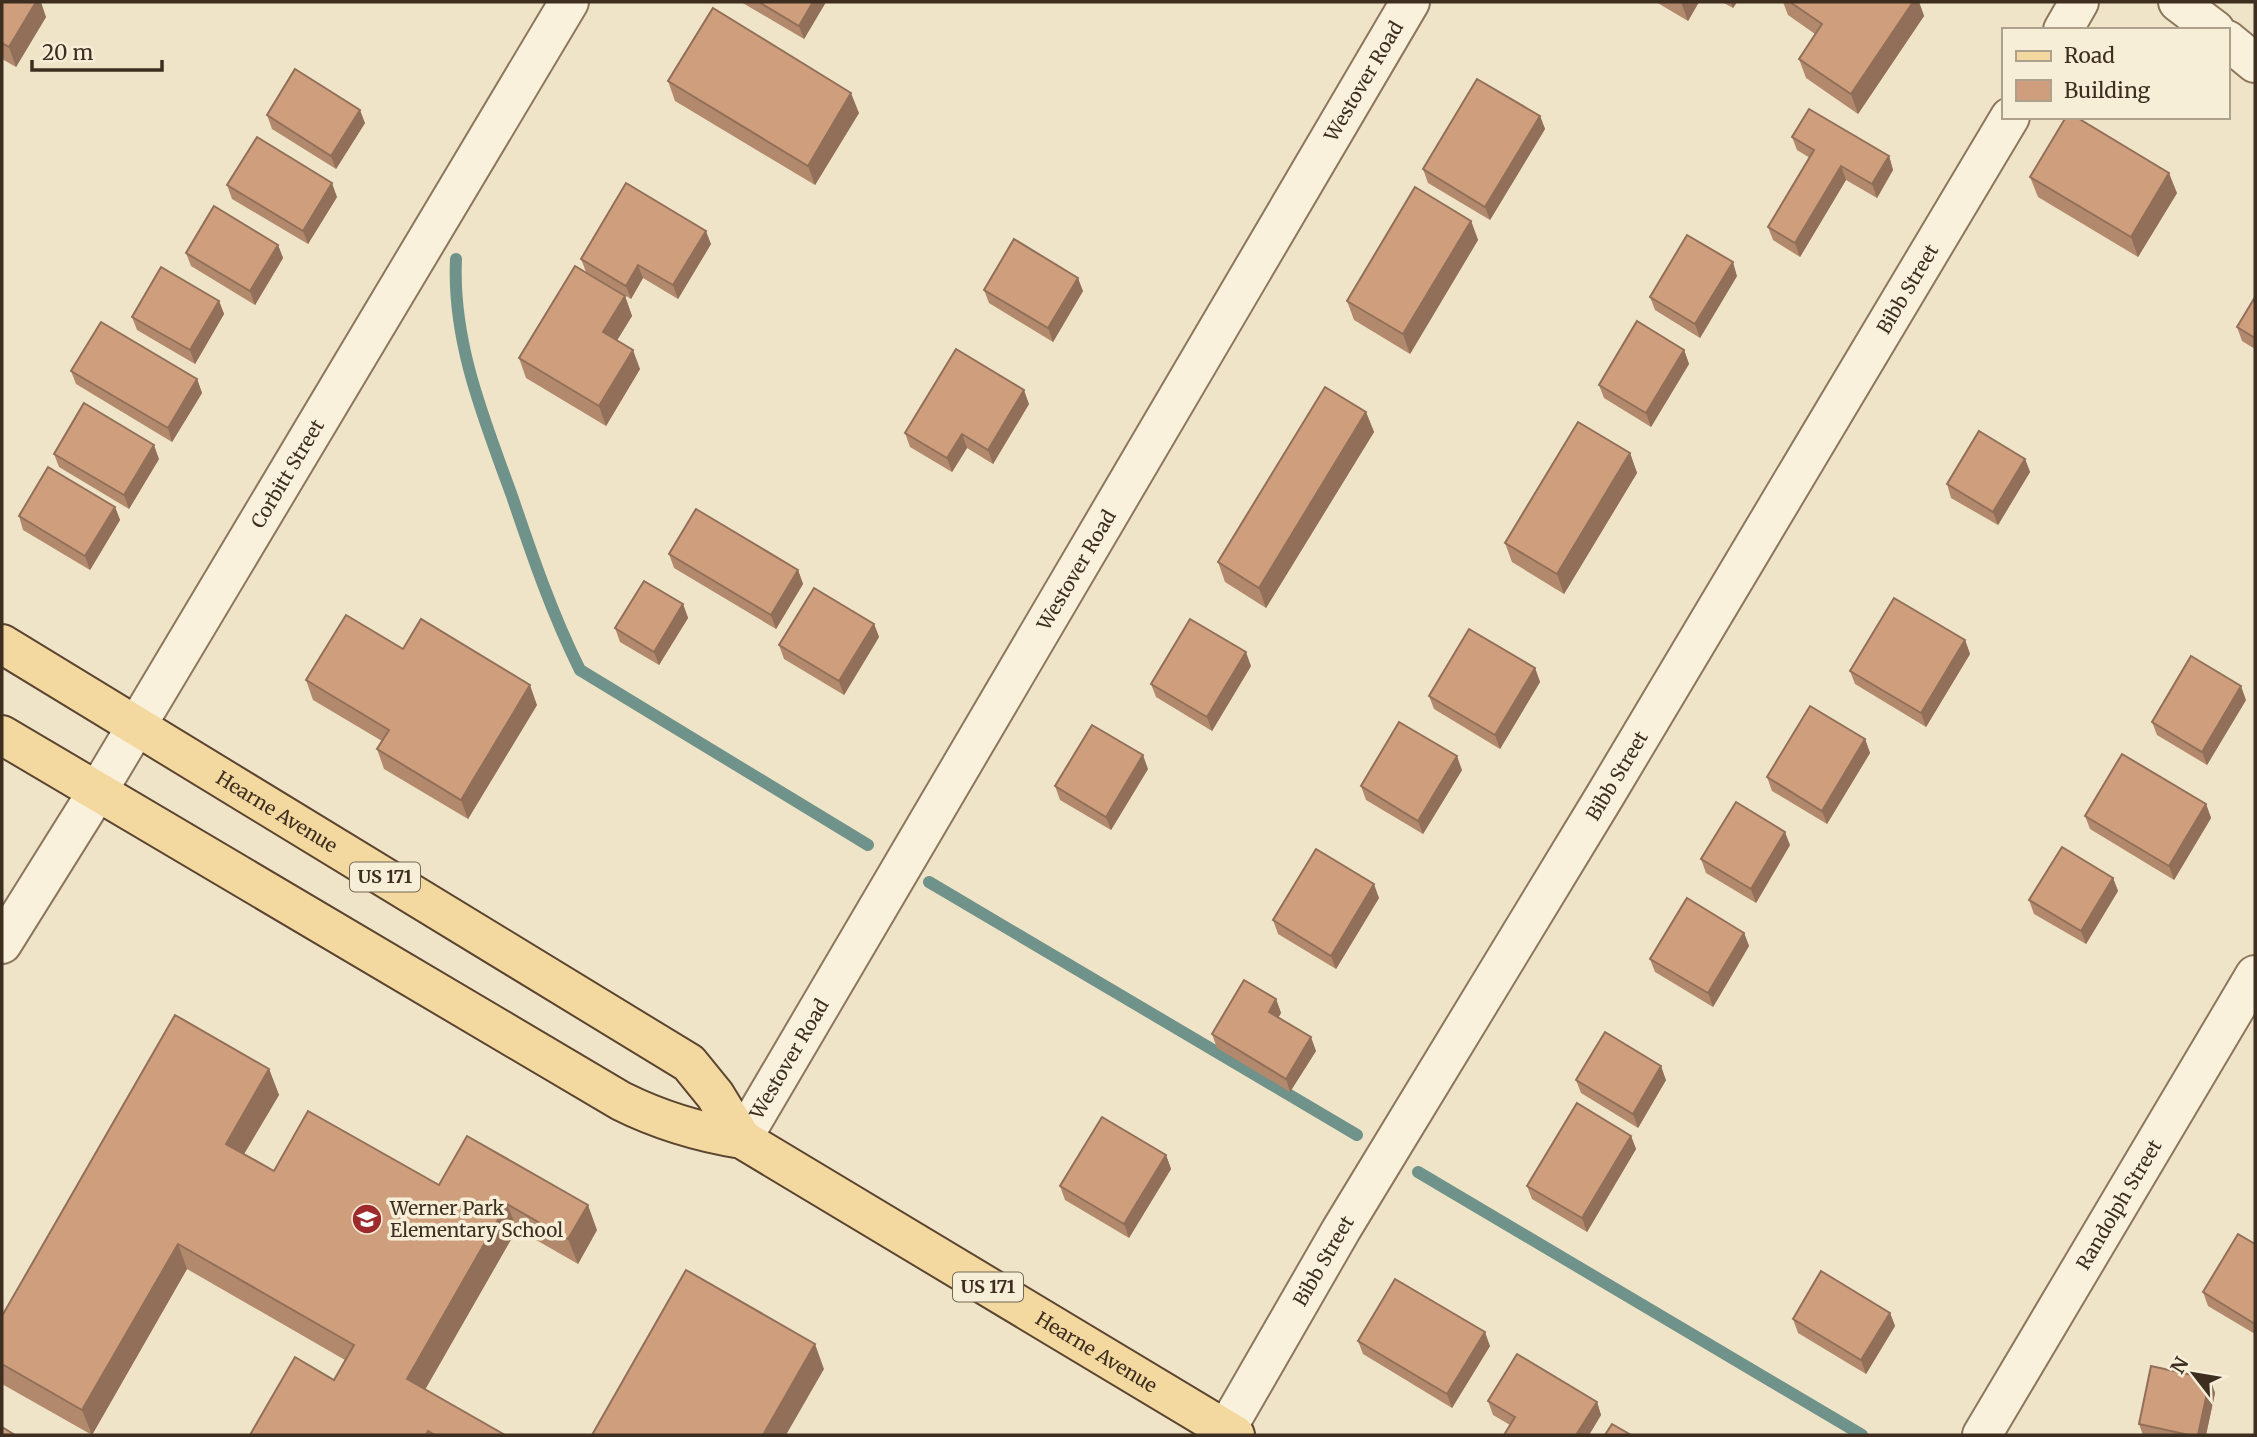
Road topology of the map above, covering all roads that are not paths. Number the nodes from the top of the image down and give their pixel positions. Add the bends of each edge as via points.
1 (569, 2) edge
2 (1410, 2) edge
3 (2079, 2) edge
4 (2178, 2) edge
5 (2064, 28) edge
6 (2212, 28) edge
7 (2229, 42) edge
8 (2255, 63) edge
9 (2009, 119) edge
10 (2, 645) edge
11 (135, 725) junction
12 (2, 735) edge
13 (97, 792) junction
14 (2, 944) edge
15 (2255, 975) edge
16 (742, 1139) junction
17 (1228, 1433) edge
18 (1982, 1435) edge

1 - 11 street, Corbitt Street
2 - 16 street, Westover Road
3 - 5 street
4 - 6 street
7 - 8 street
9 - 17 street, Bibb Street via 1341,1230
10 - 11 main road, Hearne Avenue / US 171
11 - 13 street, Corbitt Street
11 - 16 main road, Hearne Avenue / US 171 via 688,1063
12 - 13 main road, Hearne Avenue / US 171
13 - 14 street, Corbitt Street
13 - 16 main road, Hearne Avenue / US 171 via 621,1101 658,1120
15 - 18 street, Randolph Street
16 - 17 main road, Hearne Avenue / US 171

